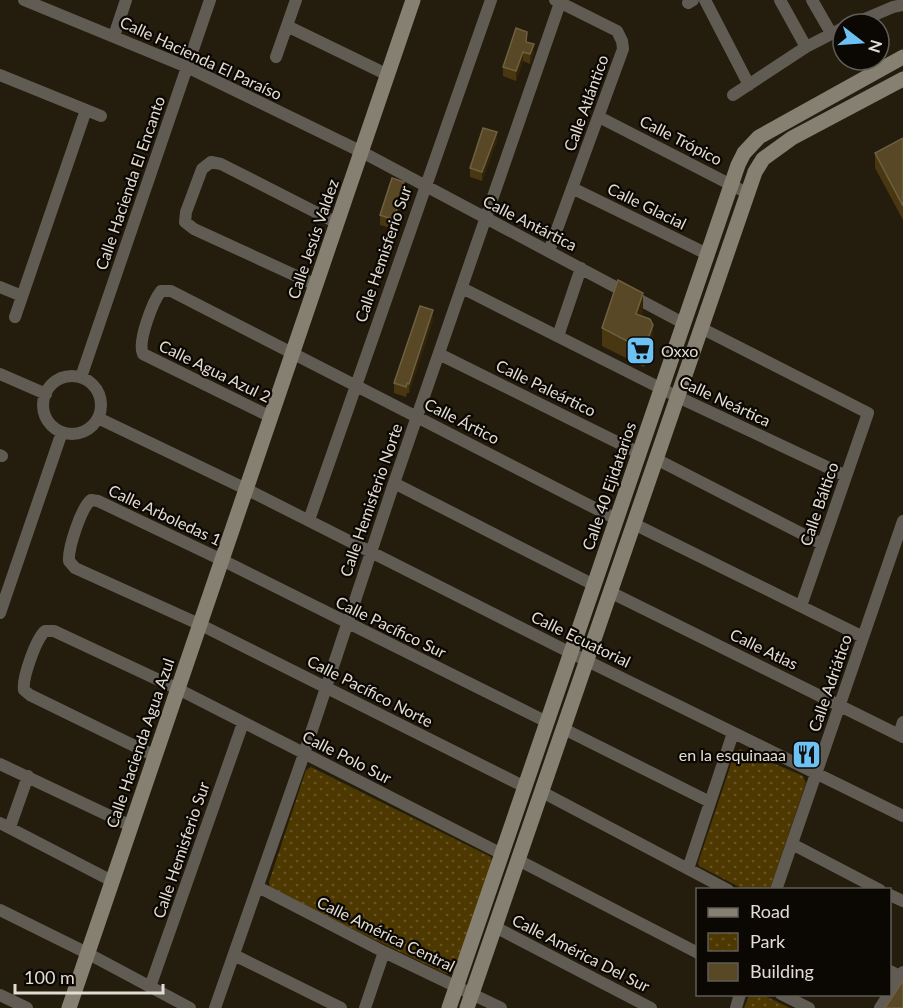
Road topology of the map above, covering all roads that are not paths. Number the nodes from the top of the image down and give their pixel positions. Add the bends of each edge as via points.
1 (24, 0) edge
2 (126, 0) edge
3 (210, 0) edge
4 (296, 0) edge
5 (413, 0) edge
6 (490, 0) edge
7 (705, 0) edge
8 (780, 0) edge
9 (812, 0) edge
10 (558, 1) edge
11 (895, 4) edge
12 (879, 12) edge
13 (287, 26) junction
14 (831, 33) joint
15 (114, 36) junction
16 (806, 47) junction
17 (276, 57) dead end
18 (187, 67) junction
19 (865, 72) edge
20 (0, 75) edge
21 (388, 75) junction
22 (903, 79) edge
23 (749, 85) junction
24 (733, 95) dead end
25 (86, 110) junction
26 (101, 116) dead end
27 (599, 117) junction
28 (362, 152) junction
29 (730, 185) junction
30 (425, 186) junction
31 (572, 188) junction
32 (747, 193) junction
33 (486, 219) junction
34 (338, 223) junction
35 (549, 251) junction
36 (707, 254) junction
37 (581, 268) junction
38 (316, 285) junction
39 (0, 287) edge
40 (462, 288) junction
41 (22, 296) junction
42 (15, 317) dead end
43 (683, 323) junction
44 (701, 328) junction
45 (558, 336) junction
46 (293, 353) junction
47 (439, 354) junction
48 (0, 374) edge
49 (81, 377) junction
50 (355, 385) junction
51 (661, 388) junction
52 (46, 394) junction
53 (678, 397) junction
54 (417, 416) junction
55 (271, 417) junction
56 (98, 418) junction
57 (62, 432) junction
58 (639, 453) junction
59 (656, 459) junction
60 (846, 476) junction
61 (394, 483) junction
62 (246, 489) junction
63 (616, 519) junction
64 (309, 520) junction
65 (903, 521) edge
66 (634, 524) junction
67 (822, 544) junction
68 (371, 551) junction
69 (222, 560) junction
70 (594, 585) junction
71 (610, 592) junction
72 (801, 606) junction
73 (0, 613) edge
74 (200, 624) junction
75 (346, 624) junction
76 (863, 637) junction
77 (571, 653) junction
78 (587, 660) junction
79 (325, 687) junction
80 (177, 689) junction
81 (840, 705) junction
82 (547, 722) junction
83 (903, 722) edge
84 (243, 723) junction
85 (564, 729) junction
86 (733, 733) junction
87 (901, 736) edge
88 (304, 754) junction
89 (155, 756) junction
90 (0, 764) edge
91 (817, 773) junction
92 (27, 776) junction
93 (525, 787) junction
94 (542, 792) junction
95 (710, 802) junction
96 (903, 816) edge
97 (5, 825) edge
98 (131, 826) junction
99 (792, 844) junction
100 (502, 854) junction
101 (518, 861) junction
102 (688, 869) junction
103 (112, 881) junction
104 (258, 887) junction
105 (724, 888) edge
106 (777, 888) edge
107 (876, 888) edge
108 (0, 910) edge
109 (495, 927) junction
110 (384, 952) junction
111 (696, 952) edge
112 (87, 953) junction
113 (234, 955) junction
114 (898, 973) edge
115 (150, 987) junction
116 (457, 987) junction
117 (891, 989) edge
118 (0, 995) edge
119 (785, 996) edge
120 (470, 1001) edge
121 (27, 1008) edge
122 (69, 1008) edge
123 (190, 1008) edge
124 (215, 1008) edge
125 (341, 1008) edge
126 (365, 1008) edge
127 (449, 1008) edge
128 (501, 1008) edge
129 (651, 1008) edge
130 (809, 1008) edge

1 - 15 street, Calle Hacienda El Paraíso
2 - 15 street
3 - 18 street, Calle Hacienda El Encanto
4 - 13 street
5 - 21 main road, Calle Jesús Valdez
6 - 30 street, Calle Hemisferio Sur
7 - 23 street
8 - 16 street
9 - 14 street
10 - 27 street, Calle Atlántico via 620,35 621,58
10 - 33 street, Calle Hemisferio Norte
11 - 12 street
13 - 17 street
13 - 21 street
14 - 16 street
15 - 18 street, Calle Hacienda El Paraíso
16 - 23 street
18 - 28 street, Calle Hacienda El Paraíso
18 - 49 street, Calle Hacienda El Encanto
19 - 29 main road, Calle 40 Ejidatarios via 759,136 744,153
20 - 25 street
21 - 28 main road, Calle Jesús Valdez
22 - 32 main road via 774,150 763,159
23 - 24 street
25 - 26 street
25 - 41 street
27 - 29 street, Calle Trópico
27 - 31 street, Calle Atlántico
28 - 30 street, Calle Antártica
28 - 34 main road, Calle Jesús Valdez
29 - 32 street, Calle Trópico
29 - 36 main road, Calle 40 Ejidatarios
30 - 33 street, Calle Antártica
30 - 50 street, Calle Hemisferio Sur
31 - 35 street, Calle Atlántico
31 - 36 street, Calle Glacial
32 - 44 main road
33 - 35 street, Calle Antártica
33 - 40 street, Calle Hemisferio Norte
34 - 38 main road, Calle Jesús Valdez
34 - 38 street via 211,162 202,169 186,212 185,222 194,229
35 - 37 street, Calle Antártica
36 - 43 main road, Calle 40 Ejidatarios
37 - 43 street, Calle Antártica
37 - 45 street
38 - 46 main road, Calle Jesús Valdez
39 - 41 street
40 - 45 street, Calle Neártica
40 - 47 street, Calle Hemisferio Norte
41 - 42 street
43 - 51 main road, Calle 40 Ejidatarios
44 - 53 main road
44 - 60 street, Calle Báltico via 868,413
45 - 51 street, Calle Neártica
46 - 50 street, Calle Ártico
46 - 55 main road, Calle Jesús Valdez
46 - 55 street, Calle Agua Azul 2 via 166,290 156,299 141,340 147,357
47 - 54 street, Calle Hemisferio Norte
47 - 58 street, Calle Paleártico
48 - 52 street
49 - 52 street via 64,377
49 - 56 street via 99,394
50 - 54 street, Calle Ártico
50 - 64 street, Calle Hemisferio Sur
51 - 53 street, Calle Neártica
51 - 58 main road, Calle 40 Ejidatarios
52 - 57 street via 48,421
53 - 59 main road
53 - 60 street, Calle Neártica
54 - 61 street, Calle Hemisferio Norte
54 - 63 street, Calle Ártico
55 - 62 main road, Calle Jesús Valdez
56 - 57 street via 79,433
56 - 62 street, Calle Ecuatorial
57 - 73 street
58 - 63 main road, Calle 40 Ejidatarios
59 - 66 main road
59 - 67 street
60 - 67 street, Calle Báltico
61 - 68 street, Calle Hemisferio Norte
61 - 70 street
62 - 64 street, Calle Ecuatorial
62 - 69 main road, Calle Hacienda Agua Azul
63 - 70 main road, Calle 40 Ejidatarios
64 - 68 street, Calle Ecuatorial
65 - 76 street, Calle Adriático
66 - 71 main road
66 - 72 street
67 - 72 street, Calle Báltico
68 - 75 street, Calle Hemisferio Norte
68 - 77 street, Calle Ecuatorial
69 - 74 main road, Calle Hacienda Agua Azul
69 - 74 street, Calle Arboledas 1 via 95,500 85,506 69,551 69,561 75,568
69 - 75 street, Calle Pacífico Sur
70 - 77 main road, Calle 40 Ejidatarios
71 - 78 main road
71 - 81 street, Calle Atlas
72 - 76 street
74 - 79 street, Calle Pacífico Norte
74 - 80 main road, Calle Hacienda Agua Azul
75 - 79 street, Calle Hemisferio Norte
75 - 82 street, Calle Pacífico Sur
76 - 81 street, Calle Adriático
77 - 78 street, Calle Ecuatorial
77 - 82 main road, Calle 40 Ejidatarios
78 - 85 main road
78 - 86 street, Calle Ecuatorial
79 - 88 street, Calle Hemisferio Norte
79 - 93 street, Calle Pacífico Norte
80 - 84 street, Calle Polo Sur
80 - 89 main road, Calle Hacienda Agua Azul
80 - 89 street, Calle Polo Sur via 50,630 38,642 24,682 24,690 30,695
81 - 87 street, Calle Atlas
81 - 91 street, Calle Adriático
82 - 93 main road, Calle 40 Ejidatarios
83 - 87 street
84 - 88 street, Calle Polo Sur
84 - 115 street, Calle Hemisferio Sur
85 - 94 main road
85 - 95 street
86 - 91 street, Calle Ecuatorial
86 - 95 street
88 - 100 street, Calle Polo Sur
88 - 104 street, Calle Hemisferio Norte
89 - 98 main road, Calle Hacienda Agua Azul
90 - 92 street
91 - 96 street, Calle Ecuatorial
91 - 99 street, Calle Adriático
92 - 97 street
92 - 98 street
93 - 100 main road, Calle 40 Ejidatarios
94 - 101 main road
94 - 102 street
95 - 102 street
97 - 103 street
98 - 103 main road, Calle Hacienda Agua Azul
99 - 106 street, Calle Adriático
99 - 107 street
100 - 116 main road, Calle 40 Ejidatarios
101 - 109 main road
101 - 111 street
102 - 105 street
103 - 112 main road, Calle Hacienda Agua Azul
104 - 110 street, Calle América Central
104 - 113 street, Calle Hemisferio Norte
108 - 112 street
109 - 120 main road
109 - 129 street, Calle América Del Sur
110 - 116 street, Calle América Central
110 - 126 street
112 - 115 street
112 - 122 main road, Calle Hacienda Agua Azul
113 - 124 street, Calle Hemisferio Norte
113 - 125 street
114 - 117 street
115 - 123 street
116 - 120 street, Calle América Central
116 - 127 main road, Calle 40 Ejidatarios
118 - 121 street
119 - 130 street
120 - 128 street, Calle América Central

